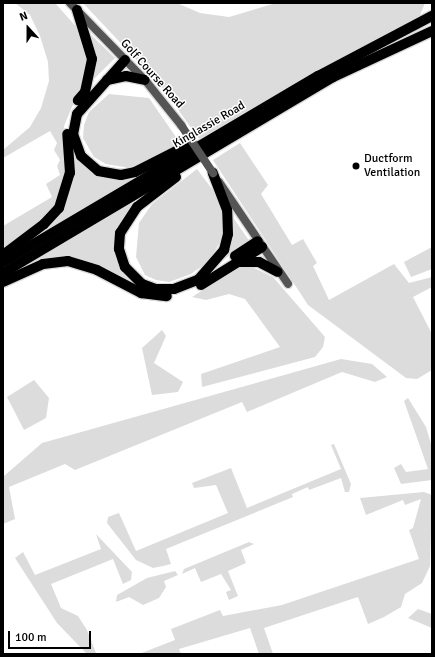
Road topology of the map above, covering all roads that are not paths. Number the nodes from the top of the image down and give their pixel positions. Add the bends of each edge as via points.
1 (73, 6) edge
2 (432, 16) edge
3 (432, 31) edge
4 (123, 58) junction
5 (106, 80) junction
6 (145, 80) junction
7 (85, 92) junction
8 (275, 106) junction
9 (214, 173) junction
10 (260, 244) junction
11 (3, 255) edge
12 (3, 262) edge
13 (237, 262) junction
14 (278, 272) junction
15 (3, 273) edge
16 (205, 276) junction
17 (3, 282) edge
18 (288, 284) dead end

1 - 4 street, Golf Course Road
1 - 7 main road via 91,50
2 - 8 main road, Kinglassie Road
3 - 8 main road, Kinglassie Road via 366,60
4 - 5 main road
4 - 6 street, Golf Course Road
4 - 7 main road
5 - 6 main road via 126,76
5 - 8 main road via 77,114 73,134 85,162 113,175 135,172
6 - 9 street, Golf Course Road, bridge via 181,125
7 - 11 main road via 72,108 67,122 71,162 65,196 48,221
8 - 12 main road, Kinglassie Road
8 - 15 main road, Kinglassie Road
8 - 16 main road via 147,197 124,223 119,244 122,262 142,284 174,289
9 - 10 street, Golf Course Road
9 - 16 main road via 227,210 228,234 220,258
10 - 13 main road
10 - 14 street, Golf Course Road
10 - 16 main road
13 - 14 main road via 259,262
13 - 17 main road via 196,288 165,296 141,293 97,270 68,261 43,264
14 - 18 street, Golf Course Road

